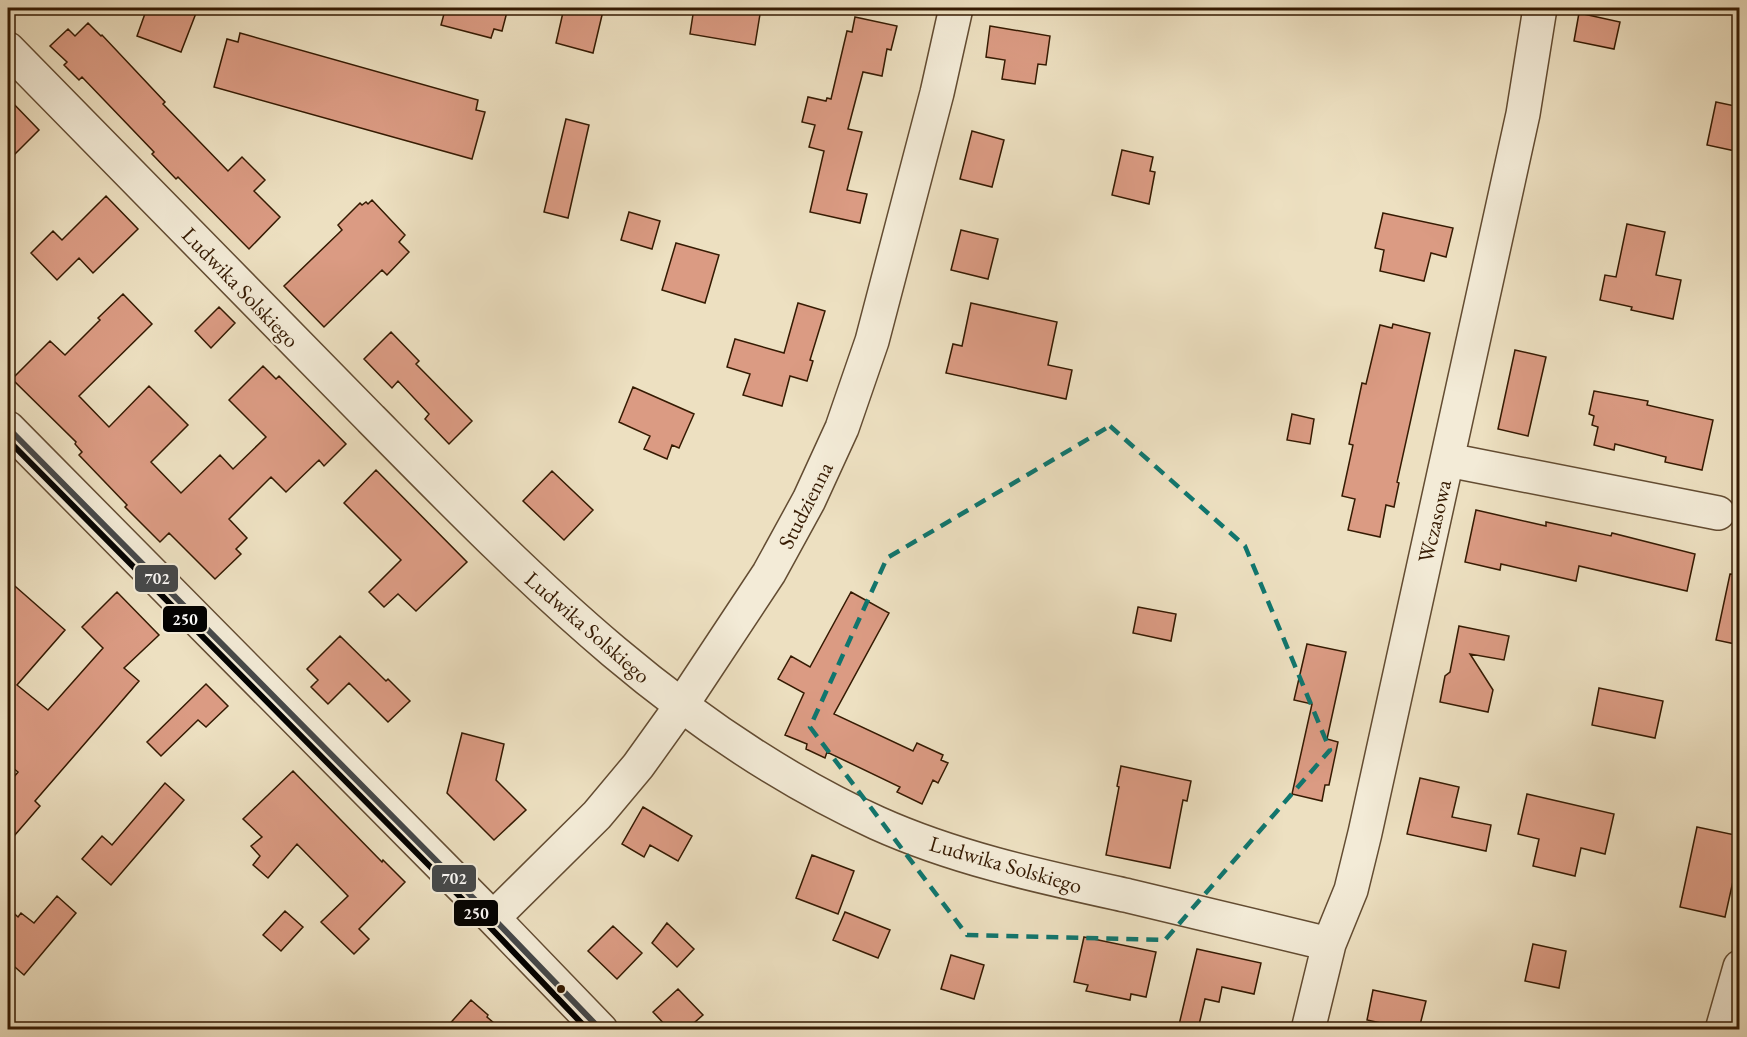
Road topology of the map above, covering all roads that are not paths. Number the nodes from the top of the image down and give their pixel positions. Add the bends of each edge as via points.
1 (956, 8) edge
2 (1540, 8) edge
3 (8, 49) edge
4 (8, 428) edge
5 (1448, 460) junction
6 (1718, 513) dead end
7 (681, 706) junction
8 (493, 918) junction
9 (1329, 944) junction
10 (1740, 967) edge
11 (596, 1028) edge
12 (1308, 1029) edge
13 (1722, 1029) edge

1 - 7 street, Studzienna via 883,304 842,428 782,551
2 - 5 street, Wczasowa via 1523,114
3 - 7 street, Ludwika Solskiego via 533,581
4 - 8 street
5 - 6 street
5 - 9 street, Wczasowa via 1354,879
7 - 8 street, Studzienna via 611,798
7 - 9 street, Ludwika Solskiego via 753,755 827,798 949,851 1041,877
8 - 11 street
9 - 12 street, Wczasowa
10 - 13 street

